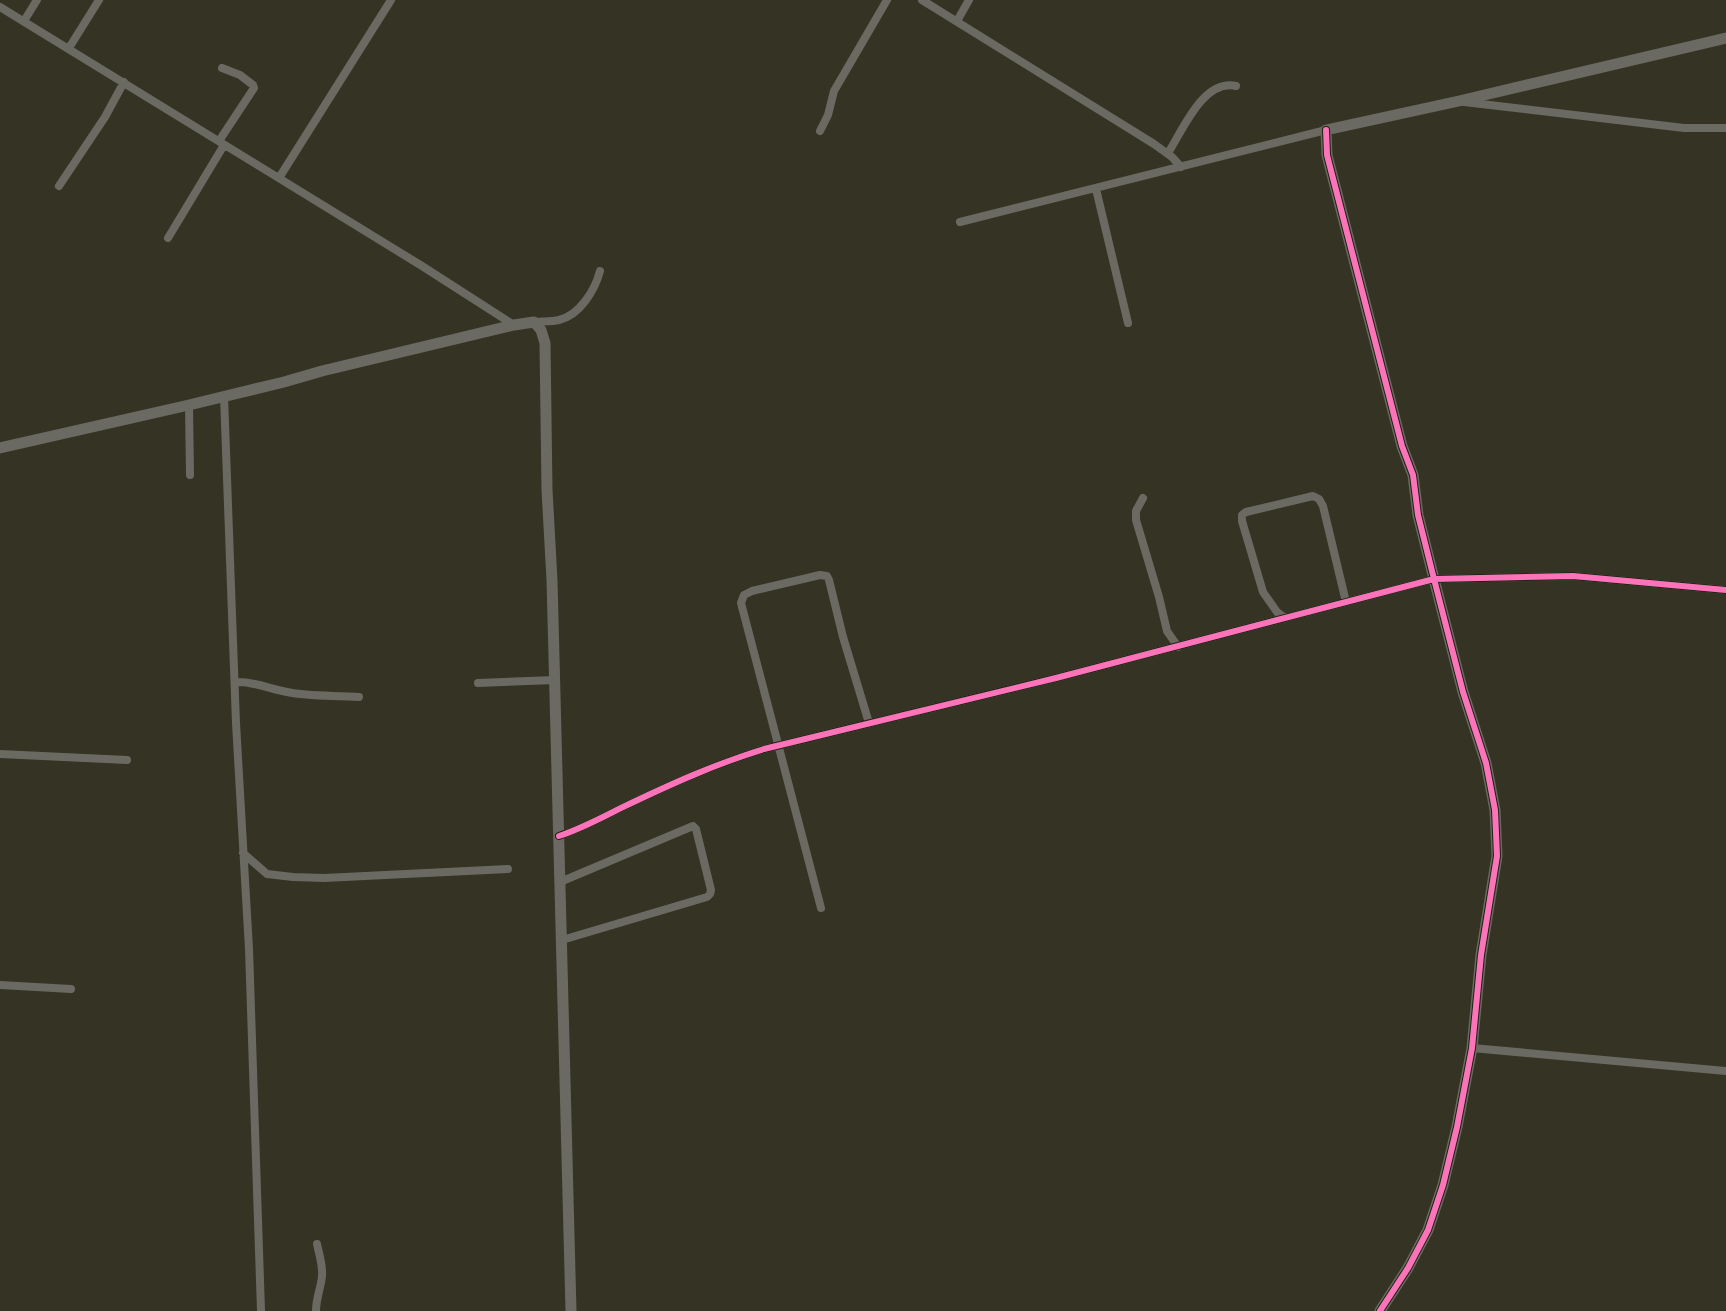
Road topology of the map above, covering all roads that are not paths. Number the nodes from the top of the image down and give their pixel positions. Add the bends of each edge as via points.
1 (37, 0) edge
2 (99, 0) edge
3 (391, 0) edge
4 (887, 0) edge
5 (922, 0) edge
6 (969, 0) edge
7 (0, 7) edge
8 (24, 21) junction
9 (957, 22) junction
10 (1726, 38) edge
11 (69, 48) junction
12 (222, 68) dead end
13 (124, 82) junction
14 (1236, 86) dead end
15 (1459, 101) junction
16 (1726, 128) edge
17 (1326, 130) junction
18 (820, 131) dead end
19 (221, 143) junction
20 (1168, 153) junction
21 (1181, 167) junction
22 (279, 178) junction
23 (59, 186) dead end
24 (1096, 189) junction
25 (960, 222) dead end
26 (168, 238) dead end
27 (600, 271) dead end
28 (534, 322) junction
29 (1128, 323) dead end
30 (514, 325) junction
31 (224, 396) junction
32 (189, 405) junction
33 (0, 448) edge
34 (190, 475) dead end
35 (1143, 498) dead end
36 (1434, 579) junction
37 (1726, 590) edge
38 (1346, 602) junction
39 (1285, 618) junction
40 (1178, 647) junction
41 (555, 680) junction
42 (235, 682) junction
43 (478, 683) dead end
44 (359, 697) dead end
45 (869, 723) junction
46 (778, 746) junction
47 (0, 754) edge
48 (127, 760) dead end
49 (559, 836) junction
50 (243, 853) junction
51 (508, 868) dead end
52 (560, 882) junction
53 (822, 908) dead end
54 (562, 940) junction
55 (0, 985) edge
56 (70, 989) dead end
57 (1472, 1048) junction
58 (1726, 1071) edge
59 (317, 1244) dead end
60 (261, 1311) edge
61 (316, 1311) edge
62 (571, 1311) edge
63 (1380, 1311) edge

1 - 8 street
2 - 11 street
3 - 22 street
4 - 18 street via 834,91 828,115
5 - 9 street
6 - 9 street
7 - 8 street
8 - 11 street
9 - 20 street
10 - 15 street
11 - 13 street
12 - 19 street via 240,75 253,84 254,88
13 - 19 street
13 - 23 street via 105,117
14 - 20 street via 1224,85 1207,94
15 - 16 street via 1684,128
15 - 17 street
17 - 21 street
17 - 36 street via 1327,155 1402,446 1413,475 1418,515
19 - 22 street
19 - 26 street
20 - 21 street
21 - 24 street
22 - 30 street
24 - 25 street
24 - 29 street
27 - 28 street via 593,287 574,313 560,320
28 - 30 street
28 - 41 street via 541,330 545,343 547,490
30 - 31 street
31 - 32 street
31 - 42 street
32 - 33 street
32 - 34 street
35 - 40 street via 1136,511 1136,520 1167,631
36 - 37 street via 1574,576
36 - 38 street
36 - 57 street via 1463,692 1486,763 1495,810 1497,856 1481,955
38 - 39 street
38 - 39 street via 1323,506 1319,499 1313,496 1246,512 1242,515 1242,521 1262,592 1273,608
39 - 40 street
40 - 45 street
41 - 43 street
41 - 49 street
42 - 44 street via 244,681 299,694
42 - 50 street
45 - 46 street
45 - 46 street via 827,576 820,574 752,591 744,595 741,603
46 - 49 street via 705,770 586,826
46 - 53 street
47 - 48 street
49 - 52 street
50 - 51 street via 267,874 293,877 324,878
50 - 60 street via 249,949
52 - 54 street
52 - 54 street via 693,826 696,829 711,890 707,897
54 - 62 street
55 - 56 street
57 - 58 street
57 - 63 street via 1457,1128 1443,1185 1428,1230 1408,1268
59 - 61 street via 322,1272 316,1297

